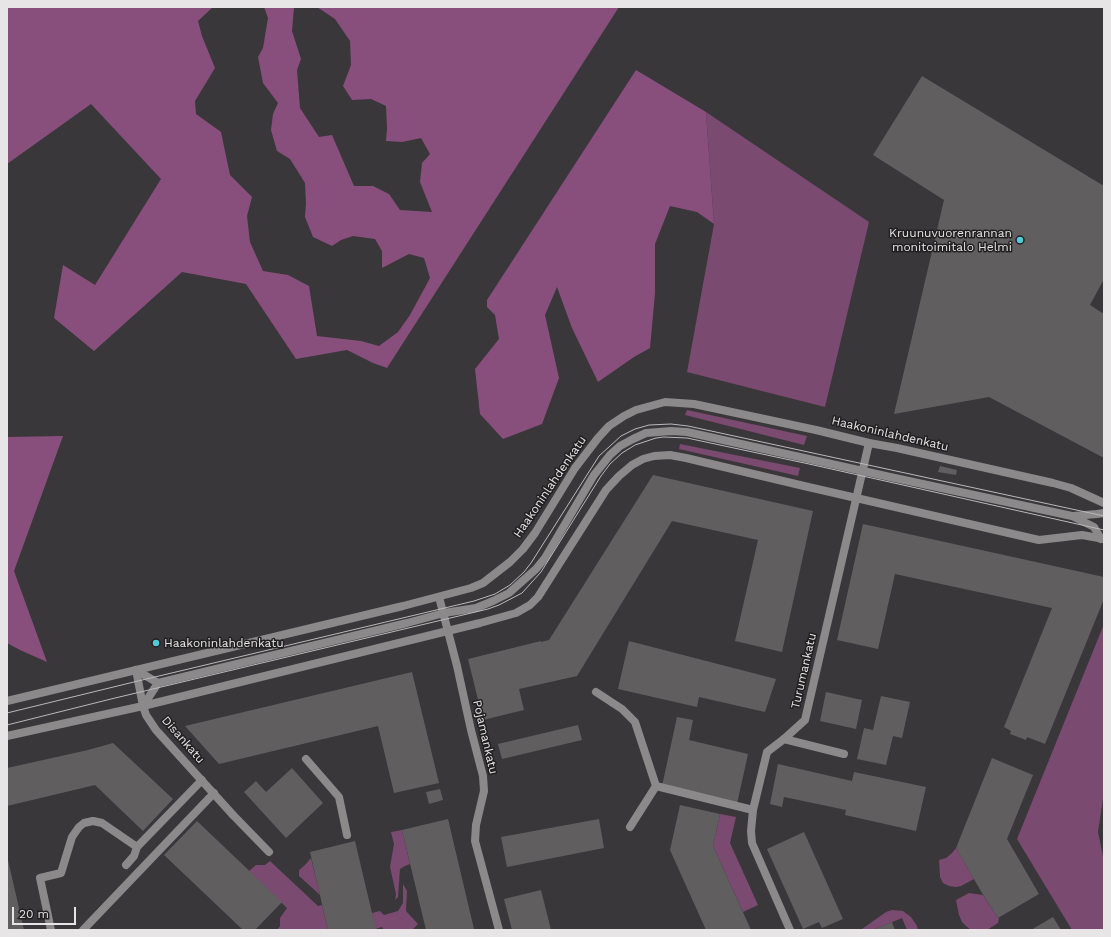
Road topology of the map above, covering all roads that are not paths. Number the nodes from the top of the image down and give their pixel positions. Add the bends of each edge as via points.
1 (869, 443) junction
2 (863, 470) junction
3 (857, 498) junction
4 (1104, 503) edge
5 (1104, 513) edge
6 (1072, 516) junction
7 (1103, 539) edge
8 (440, 597) junction
9 (444, 613) junction
10 (448, 631) junction
11 (136, 670) junction
12 (158, 683) junction
13 (596, 692) dead end
14 (7, 702) edge
15 (143, 706) junction
16 (7, 736) edge
17 (784, 739) junction
18 (844, 754) dead end
19 (306, 760) dead end
20 (202, 780) junction
21 (656, 786) junction
22 (214, 793) junction
23 (753, 810) junction
24 (630, 827) dead end
25 (347, 835) dead end
26 (136, 847) junction
27 (269, 852) dead end
28 (126, 865) dead end
29 (51, 930) edge
30 (83, 930) edge
31 (499, 930) edge
32 (790, 930) edge

1 - 2 street, Turumankatu
1 - 4 street, Haakoninlahdenkatu via 1053,483
1 - 8 street, Haakoninlahdenkatu via 694,404 665,402 636,410 609,426 598,438 575,468 535,533 510,562 483,583
2 - 3 street, Turumankatu
2 - 6 street
2 - 9 street via 687,432 646,433 620,446 602,464 544,558 522,582 509,593 476,608
3 - 7 street via 1039,540 1082,535
3 - 10 street via 686,458 670,455 649,457 632,465 606,490 546,586 530,605 516,614
3 - 17 street, Turumankatu via 805,720
5 - 6 street
6 - 7 street via 1094,527
8 - 9 street, Pojamankatu
8 - 11 street, Haakoninlahdenkatu
9 - 10 street, Pojamankatu
9 - 12 street
10 - 15 street
10 - 31 street, Pojamankatu via 483,776 484,791 475,841
11 - 12 street
11 - 14 street, Haakoninlahdenkatu
11 - 15 street, Disankatu
12 - 15 street
13 - 21 street via 622,709 635,722
15 - 16 street
15 - 20 street, Disankatu via 156,730
17 - 18 street
17 - 23 street, Turumankatu via 767,752
19 - 25 street via 339,797
20 - 22 street, Disankatu
20 - 26 street
21 - 23 street
21 - 24 street
22 - 27 street, Disankatu
22 - 30 street
23 - 32 street, Turumankatu via 750,831 752,843
26 - 28 street via 134,856
26 - 29 street via 102,823 93,821 79,827 72,837 61,873 40,878

